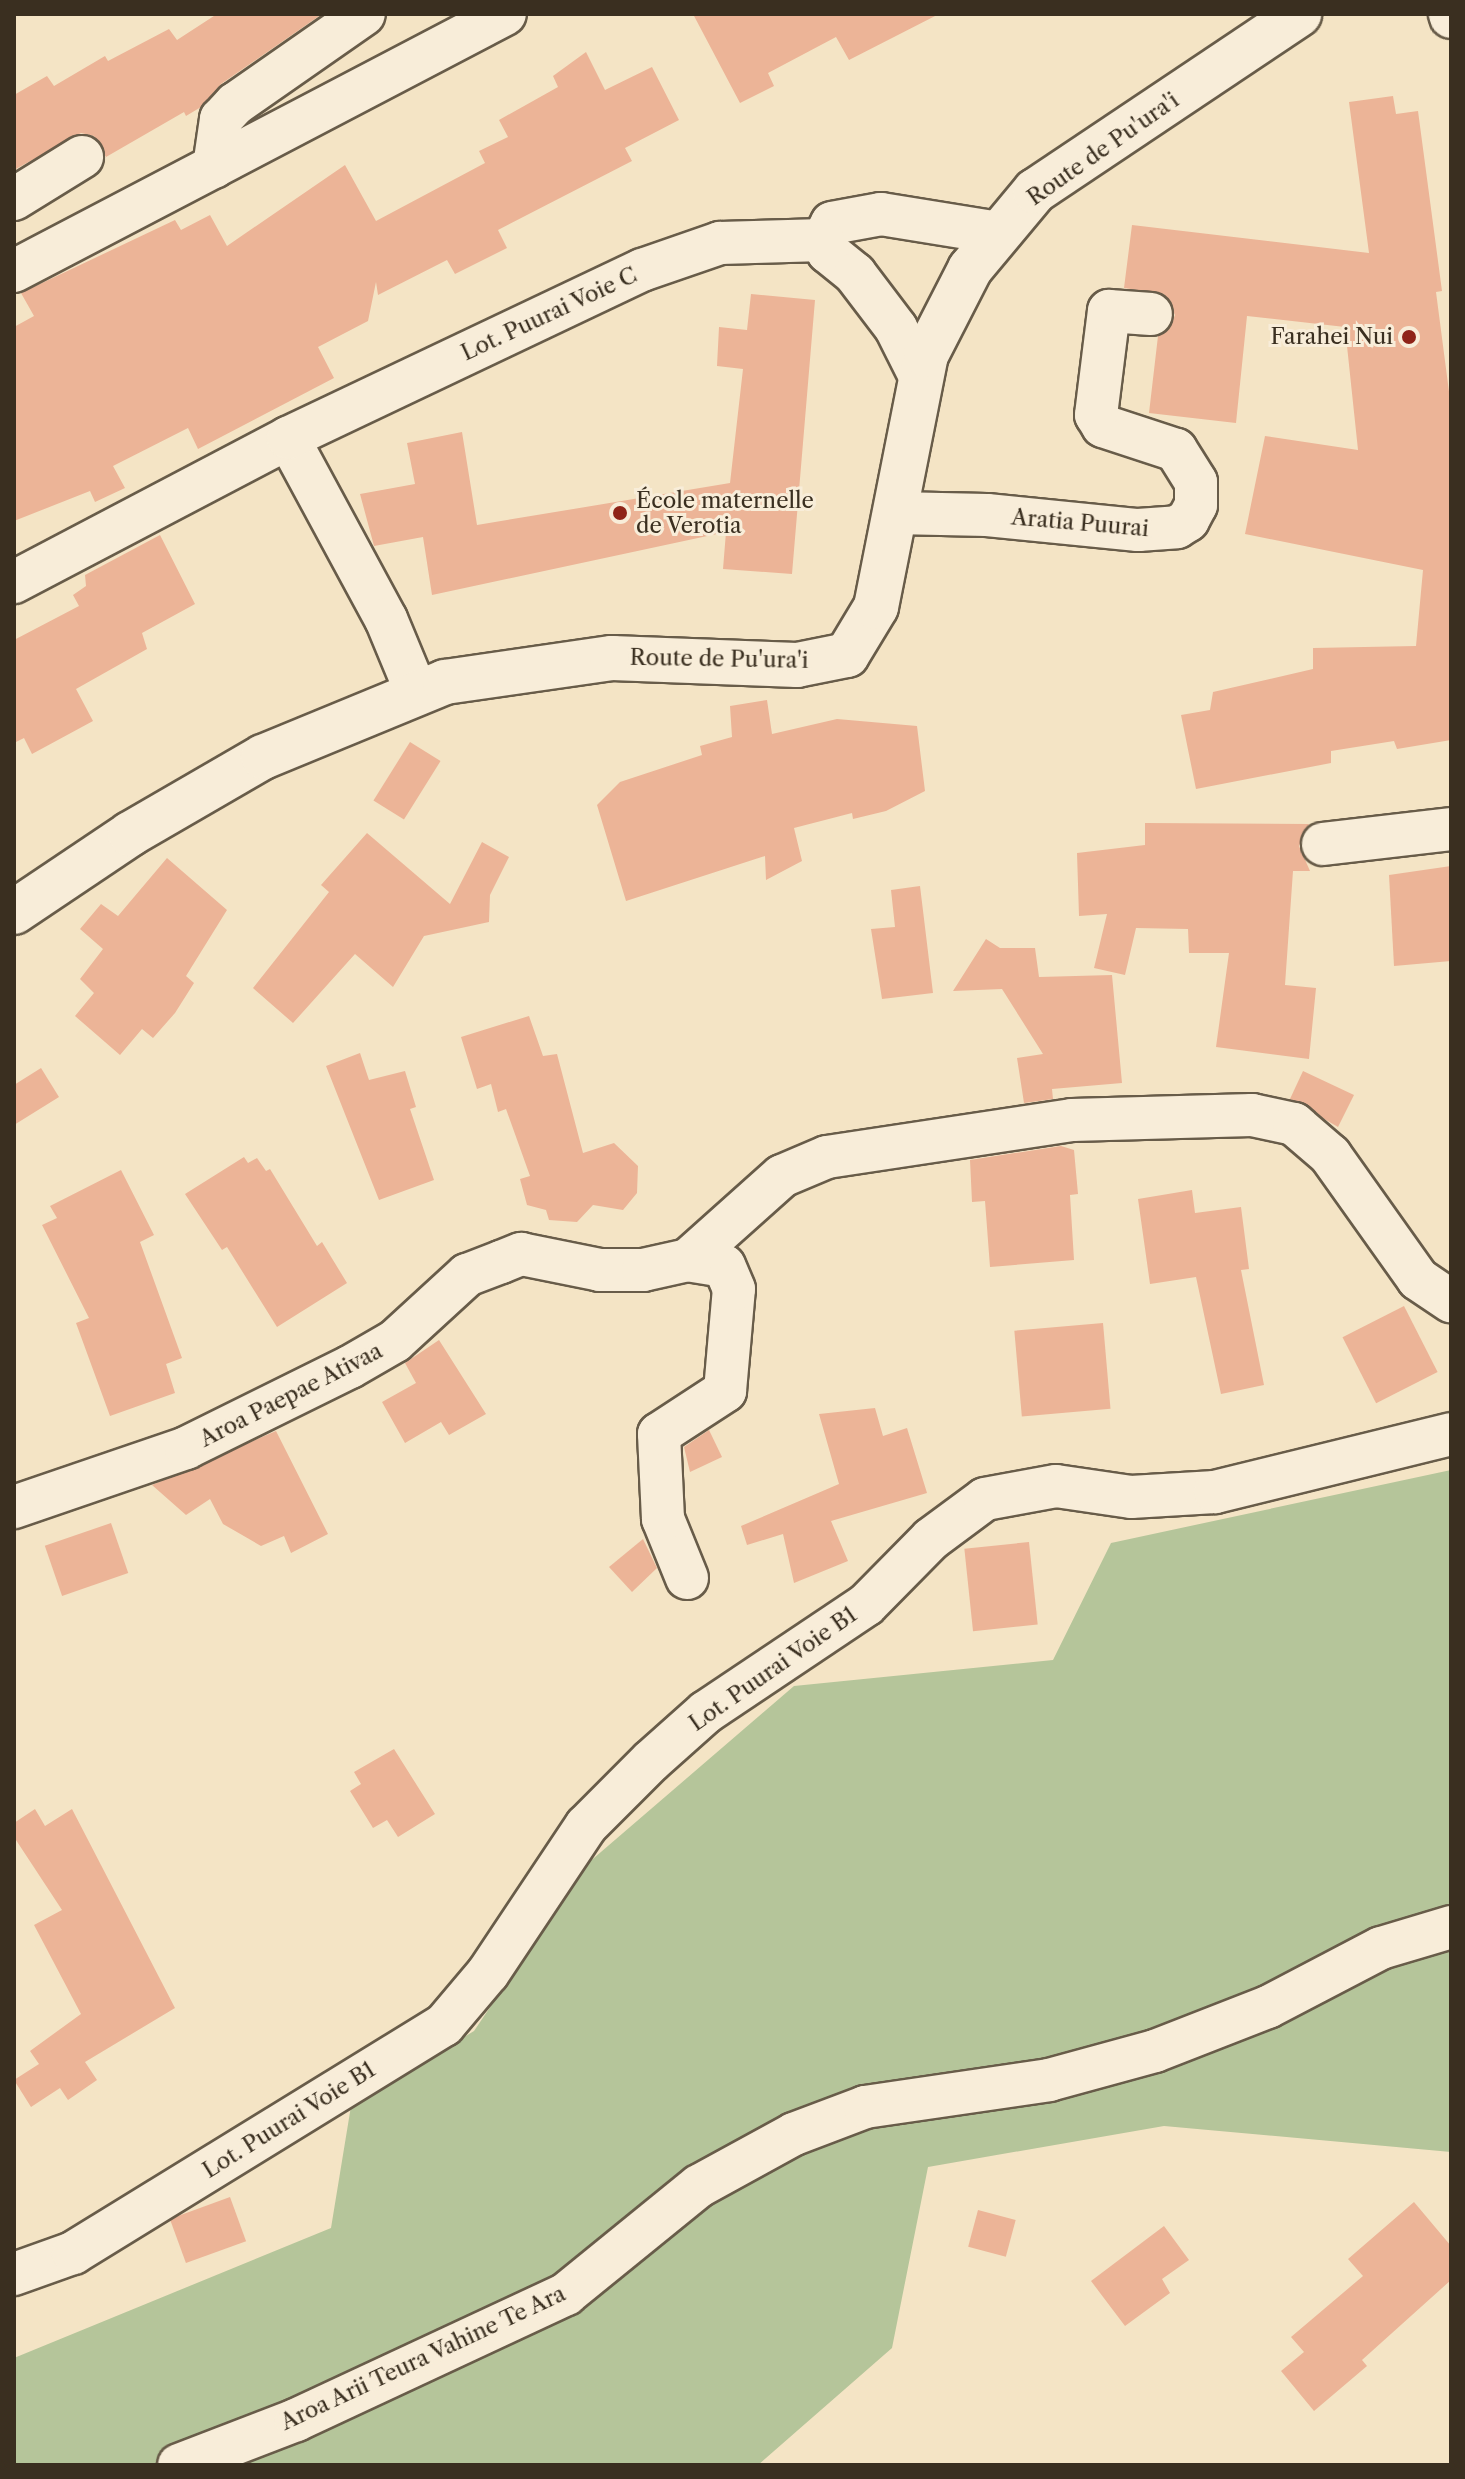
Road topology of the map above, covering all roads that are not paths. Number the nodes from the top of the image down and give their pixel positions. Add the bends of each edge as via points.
1 (364, 14) edge
2 (505, 14) edge
3 (1299, 14) edge
4 (82, 157) dead end
5 (214, 167) junction
6 (14, 199) edge
7 (998, 233) junction
8 (823, 240) junction
9 (14, 271) edge
10 (1151, 314) dead end
11 (921, 378) junction
12 (288, 438) junction
13 (895, 513) junction
14 (14, 582) edge
15 (417, 694) junction
16 (1451, 829) edge
17 (1323, 844) dead end
18 (14, 912) edge
19 (688, 1260) junction
20 (1451, 1301) edge
21 (1451, 1434) edge
22 (14, 1507) edge
23 (687, 1578) dead end
24 (1451, 1927) edge
25 (14, 2274) edge
26 (179, 2465) edge

1 - 5 street via 235,104 221,119
2 - 5 street
3 - 7 main road, Route de Pu'ura'i via 1035,191
4 - 6 street
5 - 9 street
7 - 8 street via 881,214 832,223
7 - 11 main road, Route de Pu'ura'i via 970,269 926,355
8 - 11 street via 896,328
8 - 12 street, Lot. Puurai Voie C via 720,243 695,250
10 - 13 street, Aratia Puurai via 1109,311 1096,415 1103,426 1176,450 1196,482 1196,505 1188,520 1177,527 1138,530 987,515
11 - 13 main road, Route de Pu'ura'i
12 - 14 street, Lot. Puurai Voie C
12 - 15 street via 386,619
13 - 15 main road, Route de Pu'ura'i via 876,607 847,655 797,665 612,658 445,682
15 - 18 main road, Route de Pu'ura'i via 263,757 130,834
16 - 17 street
19 - 20 street via 782,1176 827,1157 1072,1120 1252,1115 1294,1124 1330,1155 1418,1279
19 - 22 street, Aroa Paepae Ativaa via 643,1270 600,1270 521,1254 467,1275 395,1341 239,1423 186,1448
19 - 23 street via 724,1266 734,1289 725,1391 659,1434 663,1519
21 - 25 street, Lot. Puurai Voie B1 via 1215,1492 1131,1497 1056,1486 985,1499 931,1539 866,1605 706,1712 651,1761 586,1826 488,1973 444,2025 73,2253
24 - 26 street, Aroa Arii Teura Vahine Te Ara via 1381,1948 1268,2007 1155,2051 1049,2080 865,2107 794,2134 699,2186 566,2294 296,2420

